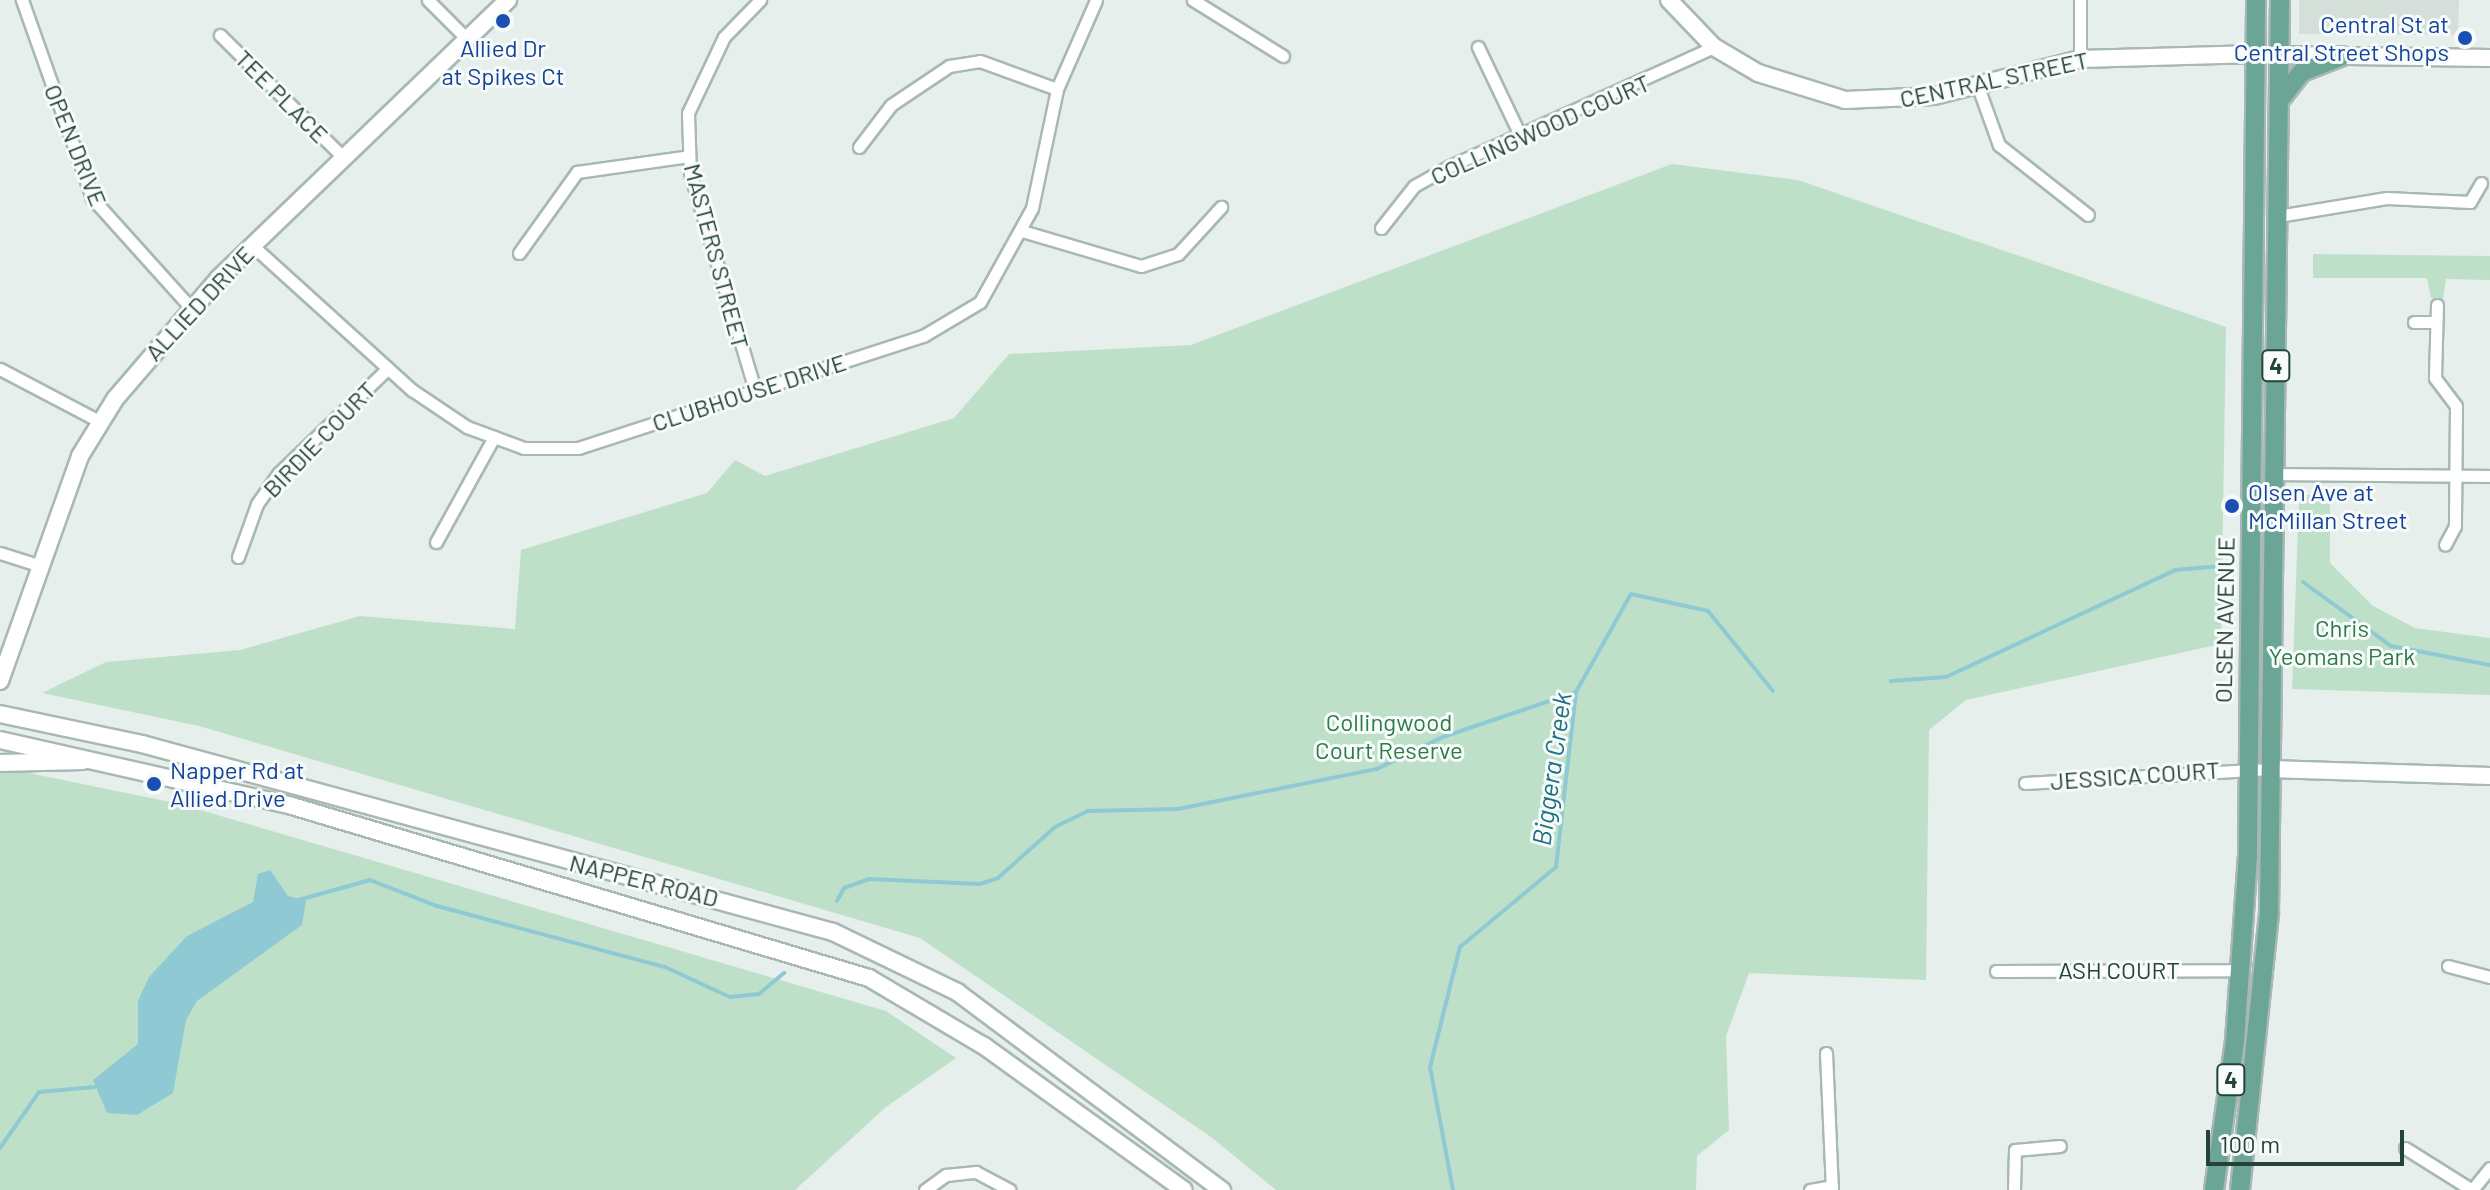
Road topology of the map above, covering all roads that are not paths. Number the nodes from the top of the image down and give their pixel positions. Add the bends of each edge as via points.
1 (22, 0) edge
2 (428, 0) edge
3 (508, 0) edge
4 (760, 0) edge
5 (1096, 0) edge
6 (1193, 0) edge
7 (1669, 0) edge
8 (2080, 0) edge
9 (2256, 0) edge
10 (2280, 0) edge
11 (220, 35) dead end
12 (467, 39) junction
13 (1478, 47) dead end
14 (1714, 47) junction
15 (2256, 54) junction
16 (2278, 55) junction
17 (1283, 56) dead end
18 (2342, 56) junction
19 (2490, 58) edge
20 (2080, 59) junction
21 (1977, 84) junction
22 (1057, 89) junction
23 (2279, 101) junction
24 (1520, 135) junction
25 (859, 147) dead end
26 (689, 156) junction
27 (344, 158) junction
28 (2481, 183) dead end
29 (1221, 207) dead end
30 (2088, 215) dead end
31 (2278, 216) junction
32 (1381, 228) dead end
33 (1022, 231) junction
34 (253, 246) junction
35 (519, 253) dead end
36 (2437, 305) dead end
37 (191, 308) junction
38 (2414, 322) dead end
39 (2436, 322) junction
40 (388, 368) junction
41 (0, 369) edge
42 (755, 390) junction
43 (101, 422) junction
44 (494, 437) junction
45 (2275, 474) junction
46 (2458, 476) junction
47 (2490, 476) edge
48 (436, 542) dead end
49 (2445, 545) dead end
50 (0, 553) edge
51 (238, 557) dead end
52 (41, 566) junction
53 (0, 681) edge
54 (0, 714) edge
55 (0, 740) edge
56 (101, 759) junction
57 (0, 763) edge
58 (2246, 767) junction
59 (2270, 769) junction
60 (2490, 776) edge
61 (2025, 783) dead end
62 (2448, 966) dead end
63 (2241, 970) junction
64 (1996, 971) dead end
65 (2490, 977) edge
66 (1826, 1053) dead end
67 (2060, 1146) dead end
68 (2405, 1148) dead end
69 (2490, 1168) edge
70 (1832, 1188) edge
71 (925, 1190) edge
72 (1010, 1190) edge
73 (1184, 1190) edge
74 (1222, 1190) edge
75 (1810, 1190) edge
76 (2014, 1190) edge
77 (2214, 1190) edge
78 (2240, 1190) edge
79 (2472, 1190) edge

1 - 37 street, OPEN DRIVE via 92,198
2 - 12 street
3 - 12 main road, ALLIED DRIVE
4 - 26 street, MASTERS STREET via 704,71 688,113
5 - 22 street, CLUBHOUSE DRIVE
6 - 17 street
7 - 14 main road, CENTRAL STREET
8 - 20 street
9 - 15 main road, OLSEN AVENUE / 4
10 - 16 main road, OLSEN AVENUE / 4
11 - 27 street, TEE PLACE
12 - 27 main road, ALLIED DRIVE
13 - 24 street
14 - 21 main road, CENTRAL STREET via 1783,84 1845,100 1903,100
14 - 24 street, COLLINGWOOD COURT
15 - 16 main road
15 - 20 main road, CENTRAL STREET
15 - 58 main road, OLSEN AVENUE / 4
16 - 18 main road
16 - 23 main road, OLSEN AVENUE / 4
18 - 19 main road
18 - 23 main road via 2302,72
20 - 21 main road, CENTRAL STREET
21 - 30 street via 1999,145
22 - 25 street via 980,61 949,66 891,105
22 - 33 street, CLUBHOUSE DRIVE
23 - 31 main road, OLSEN AVENUE / 4
24 - 32 street, COLLINGWOOD COURT via 1414,186
26 - 35 street via 577,172
26 - 42 street, MASTERS STREET
27 - 34 main road, ALLIED DRIVE
28 - 31 street via 2470,202 2387,198
29 - 33 street via 1178,254 1141,266
31 - 45 main road, OLSEN AVENUE / 4
33 - 42 street, CLUBHOUSE DRIVE via 980,302 923,336
34 - 37 main road, ALLIED DRIVE
34 - 40 street, CLUBHOUSE DRIVE
36 - 39 street
37 - 43 main road, ALLIED DRIVE
38 - 39 street
39 - 46 street via 2435,378 2456,406
40 - 44 street, CLUBHOUSE DRIVE via 467,427
40 - 51 street, BIRDIE COURT via 279,473 257,504
41 - 43 street
42 - 44 street, CLUBHOUSE DRIVE via 578,448 524,448
43 - 52 main road, ALLIED DRIVE via 80,456
44 - 48 street
45 - 46 street
45 - 59 main road, OLSEN AVENUE / 4
46 - 47 street
46 - 49 street via 2455,526
50 - 52 street
52 - 53 main road, ALLIED DRIVE
54 - 74 main road, NAPPER ROAD via 142,744 833,932 957,992
55 - 56 main road, NAPPER ROAD
56 - 57 main road
56 - 73 main road, NAPPER ROAD via 292,806 869,978 984,1046
58 - 59 street, JESSICA COURT
58 - 61 street, JESSICA COURT
58 - 63 main road, OLSEN AVENUE / 4
59 - 60 main road
59 - 78 main road, OLSEN AVENUE / 4 via 2266,971
62 - 65 street
63 - 64 street, ASH COURT
63 - 77 main road, OLSEN AVENUE / 4
66 - 70 street
67 - 76 street via 2015,1150
68 - 79 street
69 - 79 street
70 - 75 street
71 - 72 street via 946,1175 976,1172

